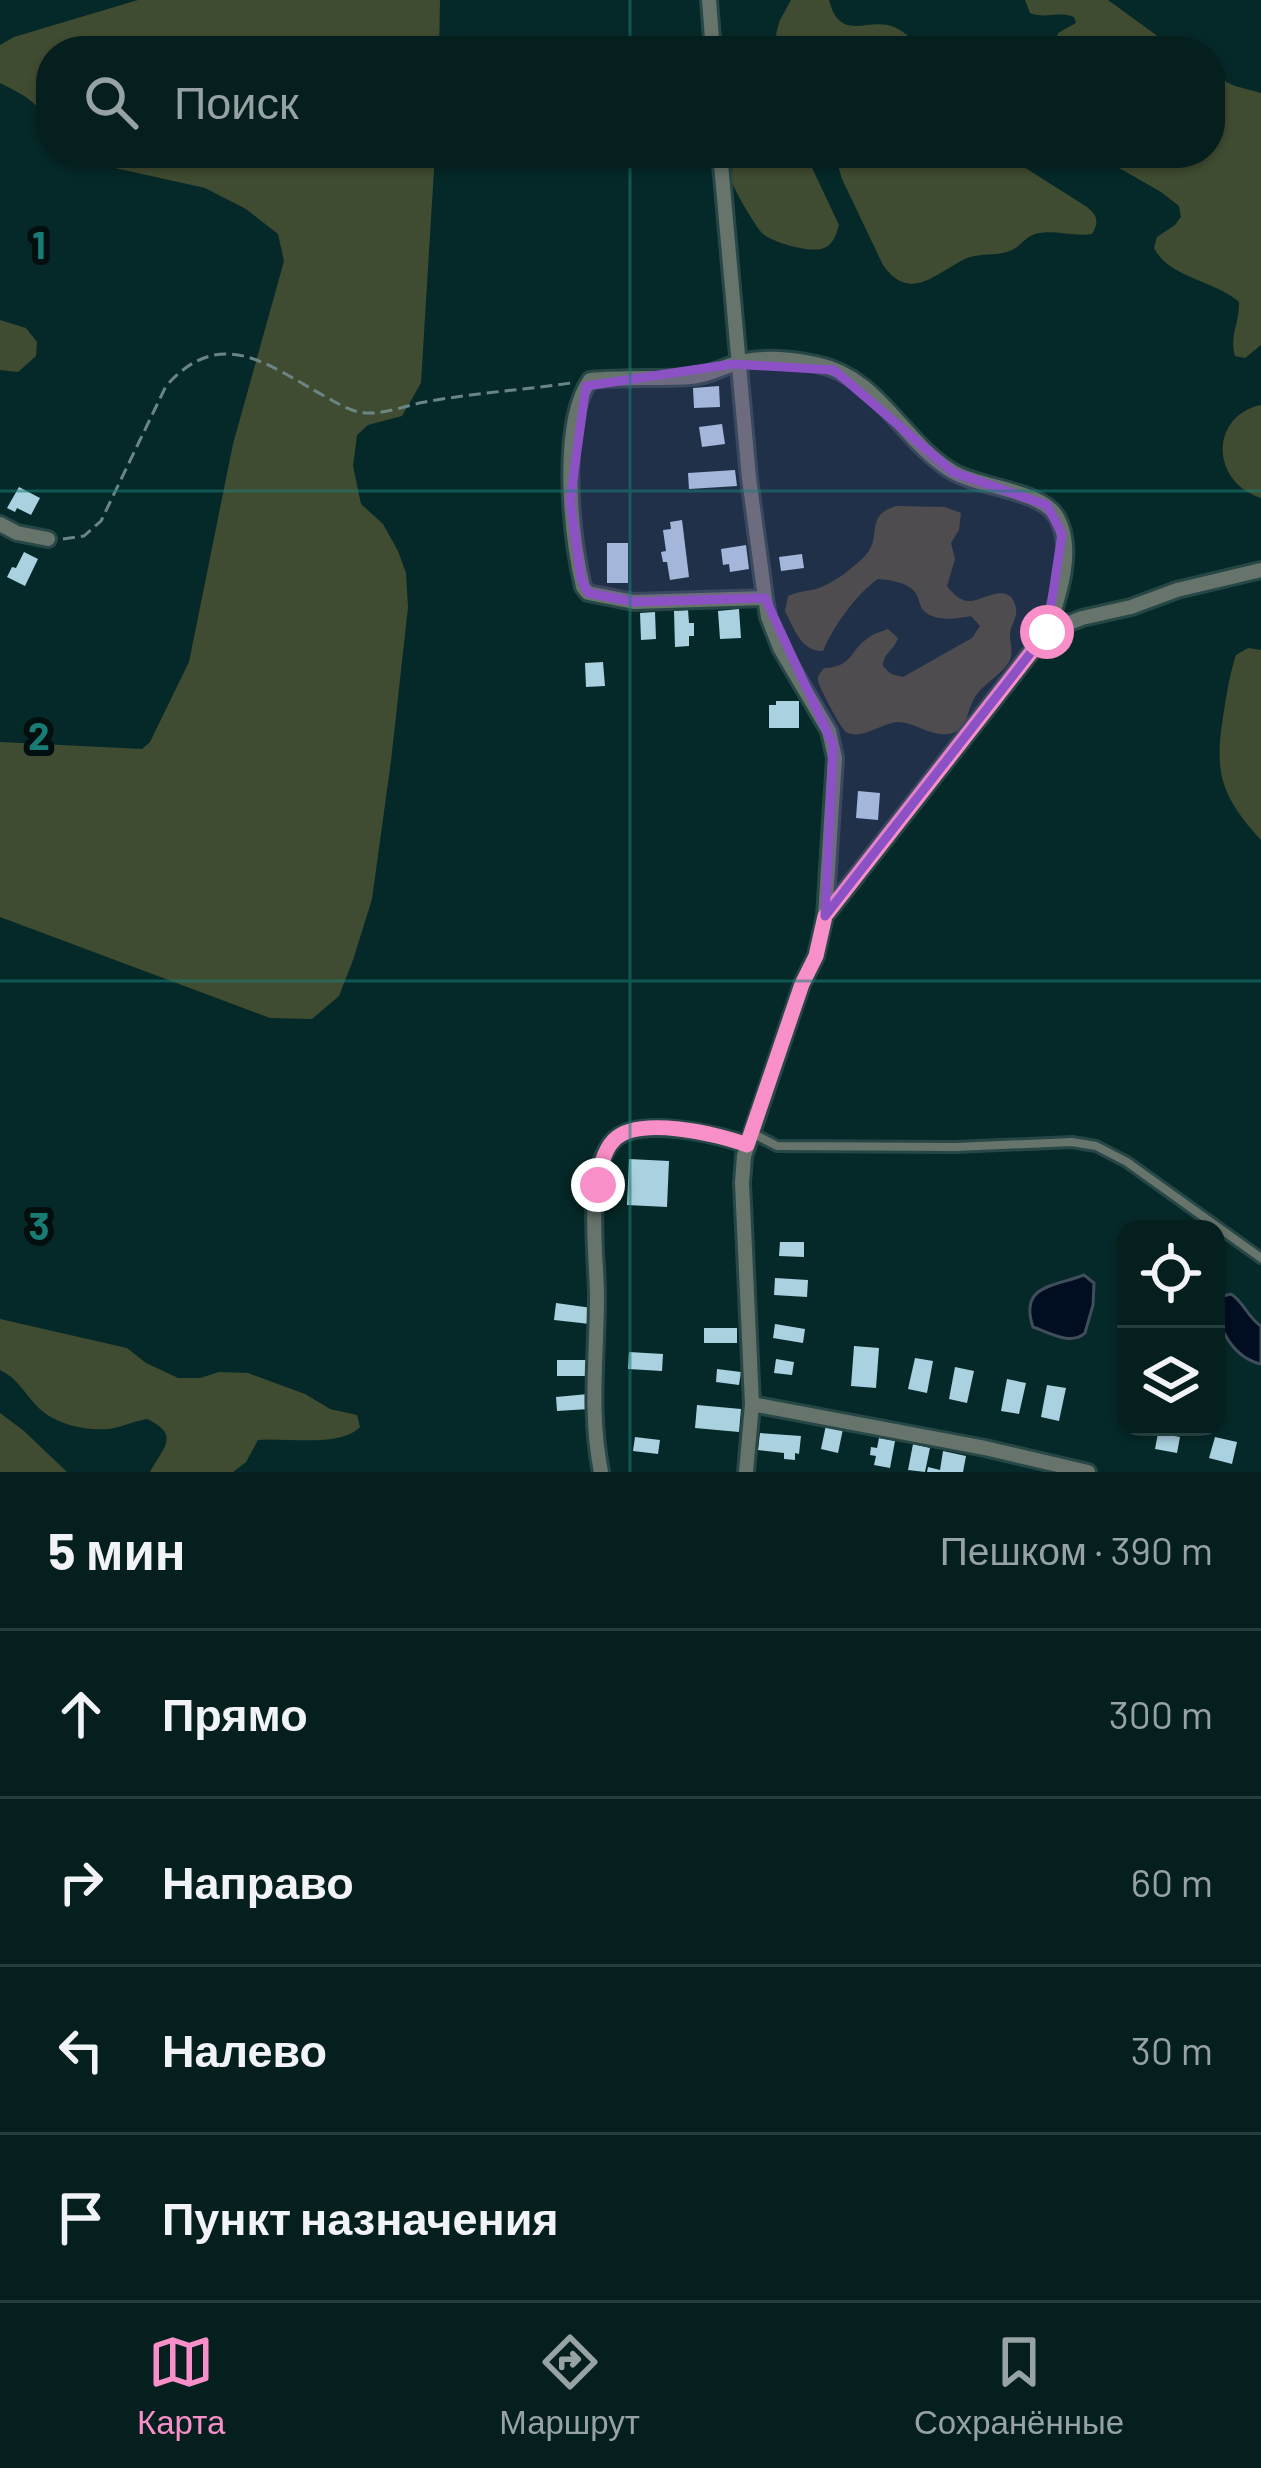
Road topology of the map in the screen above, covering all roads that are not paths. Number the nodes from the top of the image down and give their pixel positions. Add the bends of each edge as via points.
1 (709, 0) edge
2 (712, 36) edge
3 (722, 168) edge
4 (740, 362) junction
5 (0, 524) edge
6 (48, 539) road end
7 (1261, 570) edge
8 (765, 598) junction
9 (1047, 632) junction
10 (825, 916) junction
11 (749, 1139) junction
12 (1261, 1258) edge
13 (752, 1404) junction
14 (602, 1472) edge
15 (746, 1472) edge
16 (1088, 1472) edge

1 - 2 street
3 - 4 street
4 - 8 street
4 - 8 street via 714,374 590,380 577,411 570,501 588,593 634,602
4 - 9 street via 835,370 866,388 953,472 1046,505 1058,518 1065,560
5 - 6 street
7 - 9 street
8 - 10 street via 780,648 833,745
9 - 10 street
10 - 11 street
11 - 12 lane via 777,1146 1096,1146
11 - 13 street via 742,1183
11 - 14 street via 641,1128 620,1135 606,1152 593,1238 593,1412
13 - 15 street
13 - 16 street

